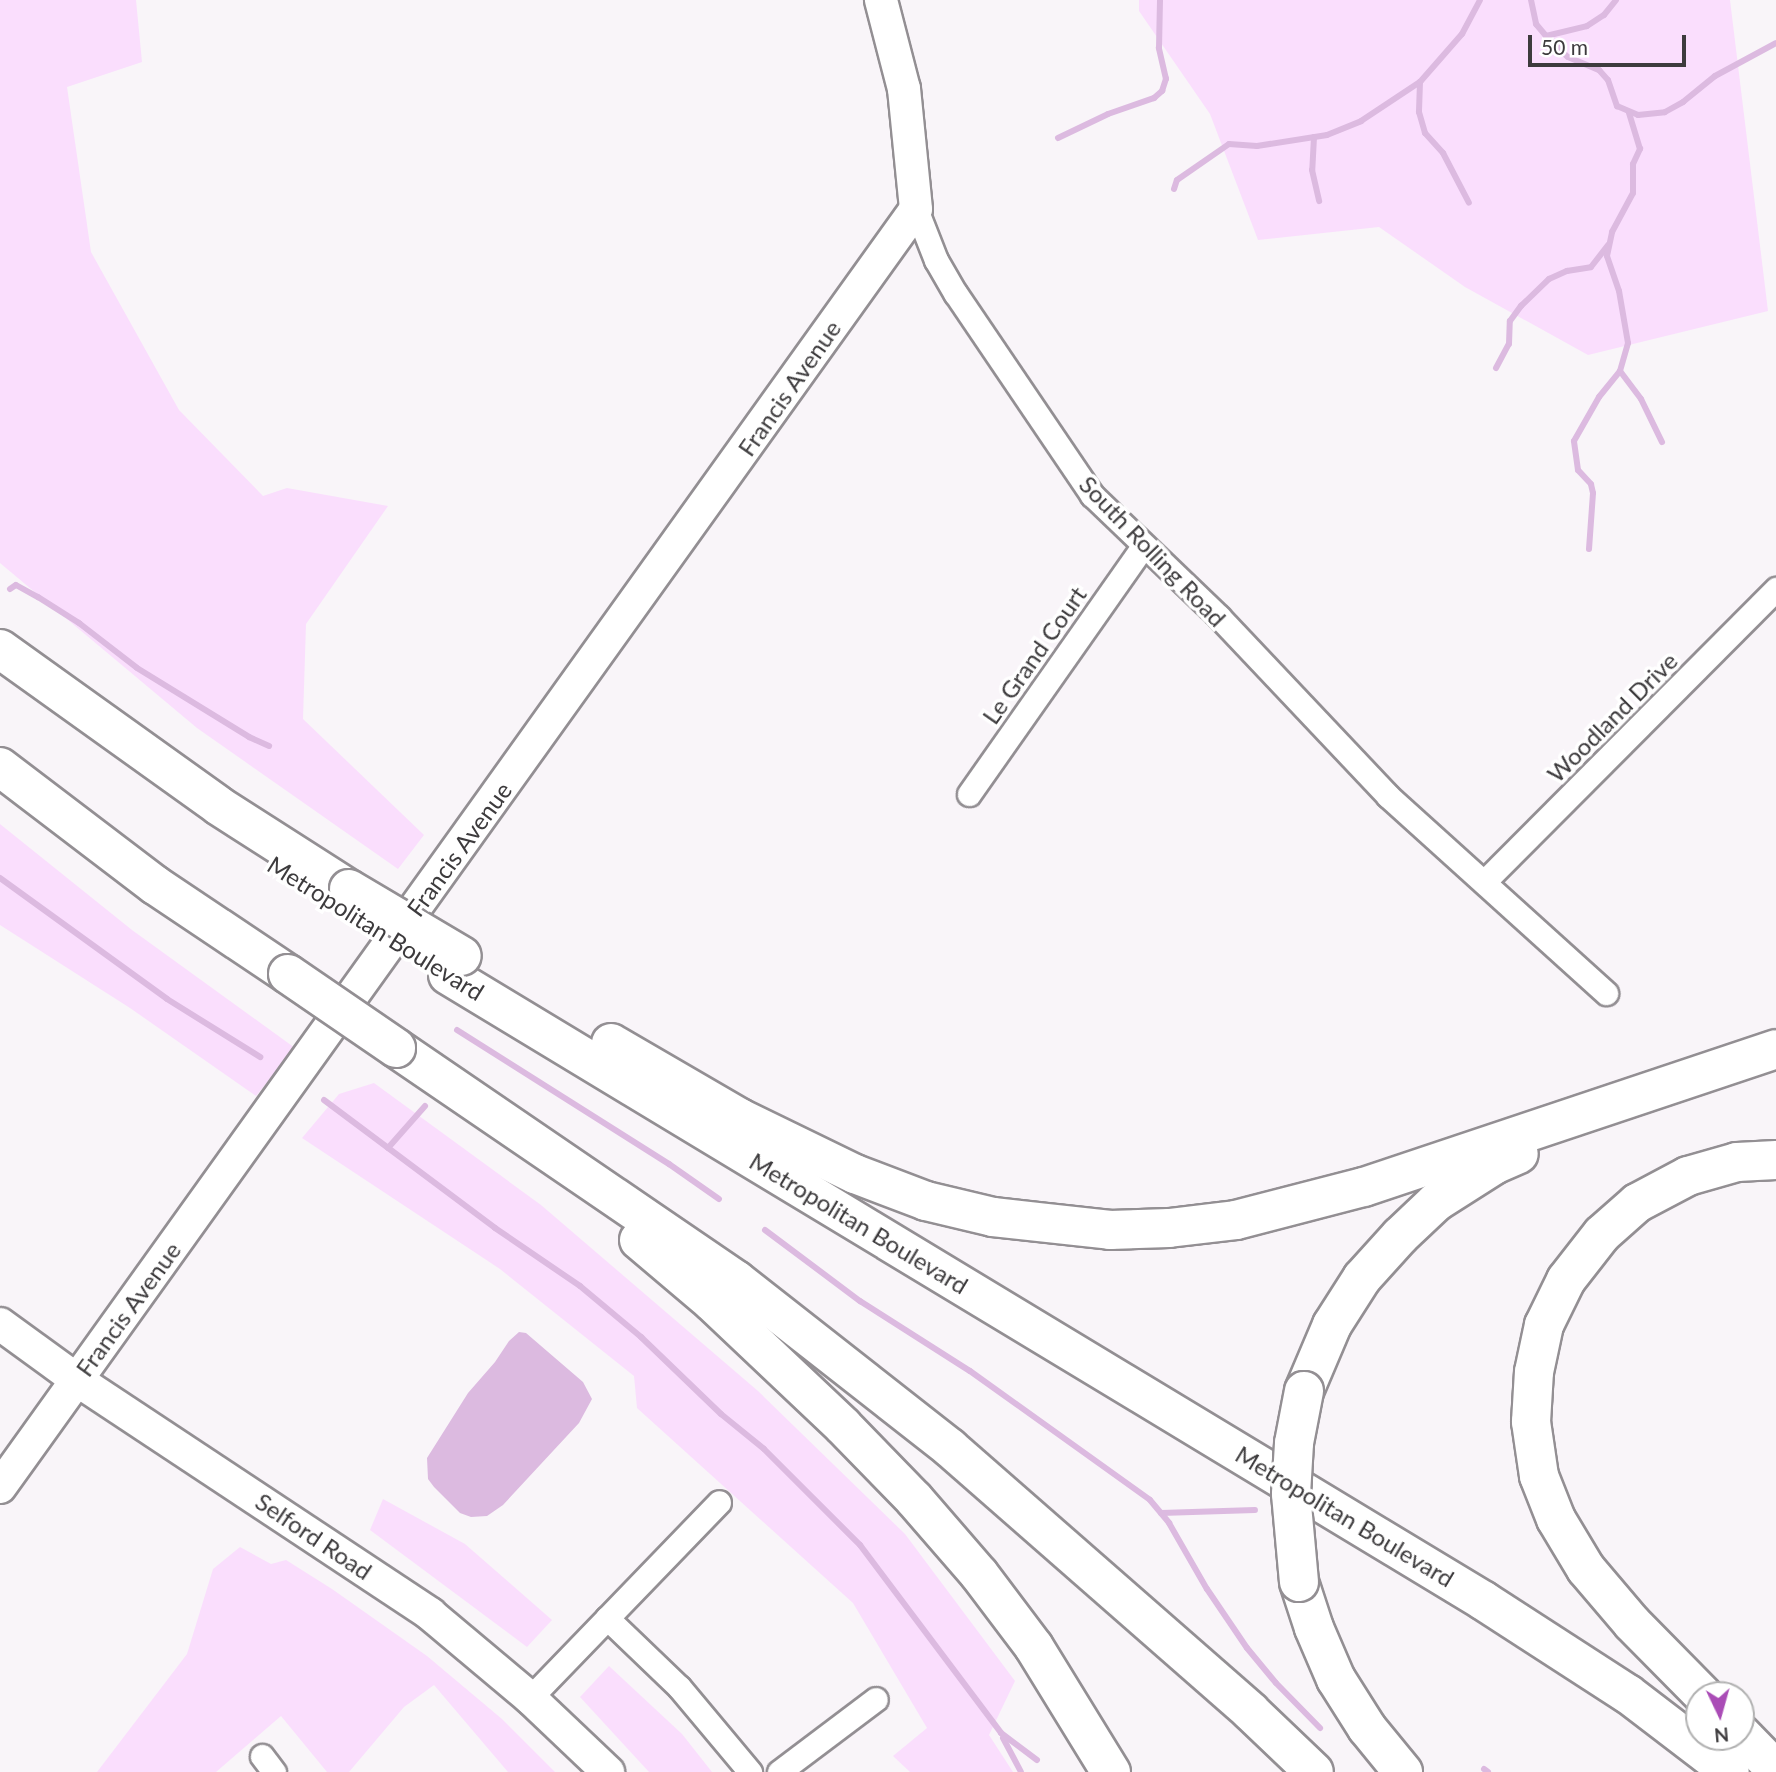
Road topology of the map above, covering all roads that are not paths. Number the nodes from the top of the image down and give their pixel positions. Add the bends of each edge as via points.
1 (881, 0) edge
2 (916, 209) junction
3 (1143, 546) junction
4 (1776, 589) edge
5 (0, 649) edge
6 (0, 657) edge
7 (0, 767) edge
8 (969, 794) dead end
9 (1484, 882) junction
10 (344, 897) junction
11 (455, 965) junction
12 (1606, 993) dead end
13 (396, 1048) junction
14 (1776, 1049) edge
15 (1776, 1160) edge
16 (0, 1325) edge
17 (77, 1380) junction
18 (1249, 1458) junction
19 (0, 1487) edge
20 (719, 1502) dead end
21 (607, 1618) junction
22 (1689, 1681) edge
23 (530, 1698) junction
24 (876, 1699) dead end
25 (1755, 1748) edge
26 (1776, 1770) edge
27 (608, 1772) edge
28 (750, 1772) edge
29 (779, 1772) edge
30 (1111, 1772) edge
31 (1314, 1772) edge
32 (1403, 1772) edge
33 (1691, 1772) edge
34 (1731, 1772) edge

1 - 2 street, South Rolling Road via 904,89
2 - 3 street, South Rolling Road via 936,260 1052,440 1092,495
2 - 17 street, Francis Avenue
3 - 8 street, Le Grand Court
3 - 9 street, South Rolling Road via 1219,617 1388,796
4 - 9 street, Woodland Drive
5 - 10 highway
6 - 10 highway, Metropolitan Boulevard via 117,754 207,820
7 - 13 highway, bridge via 155,885
9 - 12 street, South Rolling Road
10 - 11 highway, Metropolitan Boulevard
11 - 14 highway via 740,1118 855,1174 926,1201 993,1217 1110,1230 1236,1220 1304,1204
11 - 18 highway, Metropolitan Boulevard
13 - 30 highway via 626,1229 712,1302 843,1426 979,1574 1034,1647
13 - 31 highway via 736,1280 950,1448
14 - 32 highway, bridge via 1494,1165 1436,1202 1362,1278 1332,1325 1304,1391 1294,1443 1290,1494 1299,1582 1336,1679
15 - 22 highway via 1738,1162 1688,1177 1637,1203 1602,1234 1566,1280 1545,1325 1534,1372 1531,1422 1539,1476 1556,1519 1586,1569
16 - 17 street, Selford Road
17 - 19 street, Francis Avenue
17 - 23 street, Selford Road via 429,1614
18 - 33 highway via 1614,1713
18 - 34 highway, Metropolitan Boulevard via 1628,1694
20 - 21 street
21 - 23 street
21 - 28 street via 679,1687
23 - 27 street, Selford Road
24 - 29 street
25 - 26 highway

